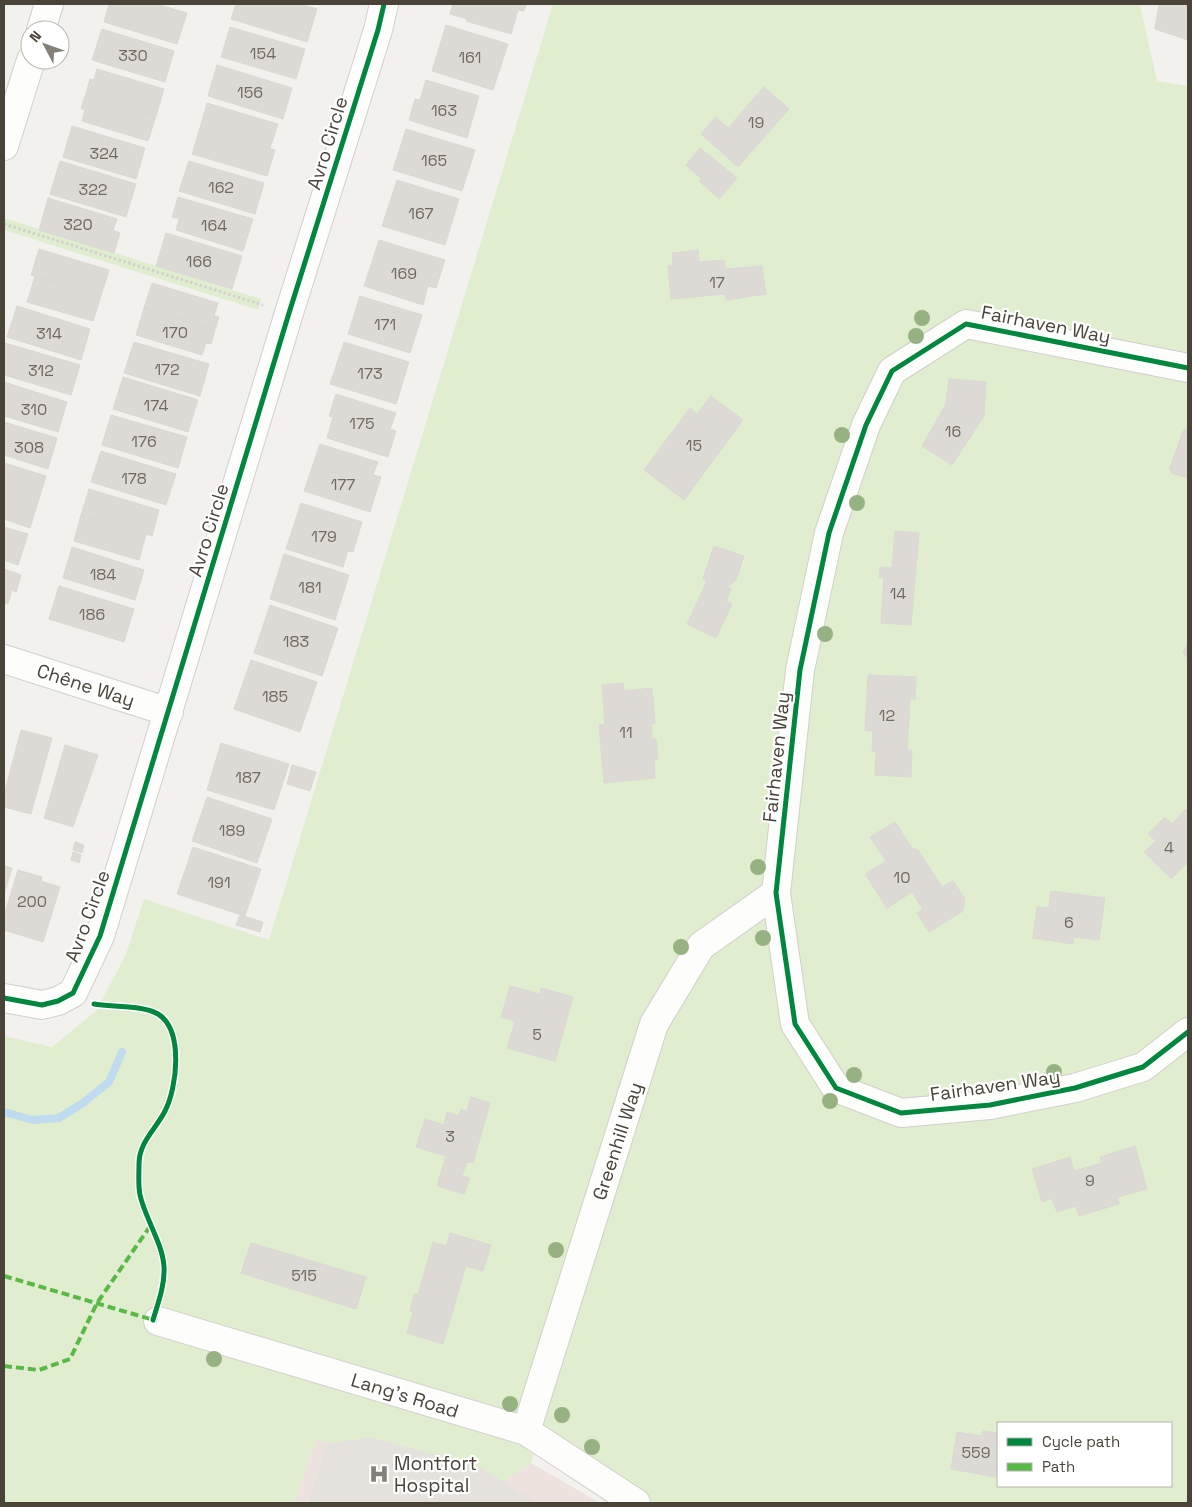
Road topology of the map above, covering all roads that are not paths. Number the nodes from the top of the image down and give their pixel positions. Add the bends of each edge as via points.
1 (49, 4) edge
2 (384, 4) edge
3 (44, 20) edge
4 (28, 70) edge
5 (4, 146) edge
6 (1188, 368) edge
7 (4, 659) edge
8 (169, 712) junction
9 (776, 893) junction
10 (4, 998) edge
11 (1188, 1032) edge
12 (158, 1321) dead end
13 (526, 1431) junction
14 (636, 1503) edge

1 - 3 street
2 - 8 street, Avro Circle
4 - 5 street
6 - 9 street, Fairhaven Way via 966,324 892,371 866,425 829,533 800,670
7 - 8 street, Chêne Way
8 - 10 street, Avro Circle via 100,936 73,993 42,1005
9 - 11 street, Fairhaven Way via 795,1024 836,1088 901,1113 990,1105 1075,1088 1143,1067
9 - 13 street, Greenhill Way via 701,946 654,1024
12 - 13 street, Lang's Road
13 - 14 street, Lang's Road

